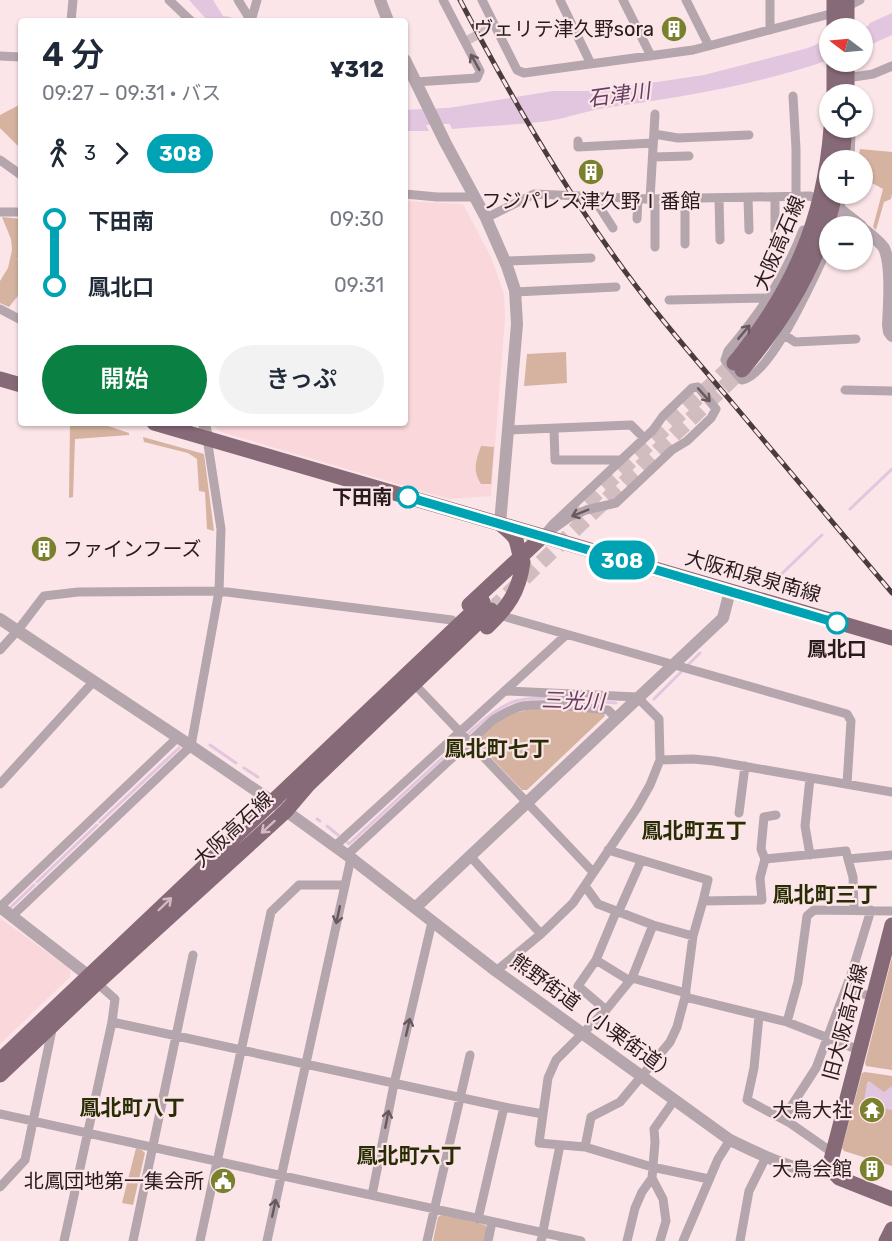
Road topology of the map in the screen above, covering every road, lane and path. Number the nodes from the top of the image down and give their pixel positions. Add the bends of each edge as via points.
1 (73, 0) edge
2 (169, 0) edge
3 (238, 0) edge
4 (256, 0) edge
5 (380, 0) edge
6 (442, 0) edge
7 (482, 0) edge
8 (560, 0) edge
9 (623, 0) edge
10 (686, 0) edge
11 (770, 0) edge
12 (843, 14) edge
13 (71, 18) edge
14 (188, 18) edge
15 (249, 18) edge
16 (252, 18) edge
17 (387, 18) edge
18 (770, 30) junction
19 (709, 46) junction
20 (0, 56) edge
21 (651, 56) junction
22 (18, 57) edge
23 (591, 64) junction
24 (892, 66) edge
25 (408, 67) edge
26 (861, 72) edge
27 (415, 82) junction
28 (793, 96) dead end
29 (655, 114) dead end
30 (744, 133) dead end
31 (653, 138) junction
32 (578, 141) dead end
33 (689, 156) dead end
34 (653, 157) junction
35 (0, 160) edge
36 (18, 173) edge
37 (408, 194) edge
38 (475, 197) junction
39 (593, 197) junction
40 (775, 197) junction
41 (796, 197) junction
42 (719, 198) junction
43 (748, 198) junction
44 (638, 199) junction
45 (653, 199) junction
46 (686, 199) junction
47 (819, 199) edge
48 (828, 204) edge
49 (829, 204) edge
50 (836, 204) edge
51 (0, 212) edge
52 (18, 212) edge
53 (849, 216) edge
54 (486, 218) junction
55 (637, 219) dead end
56 (613, 228) dead end
57 (749, 230) dead end
58 (775, 230) dead end
59 (873, 238) edge
60 (720, 240) dead end
61 (685, 244) dead end
62 (655, 246) dead end
63 (591, 258) dead end
64 (505, 261) junction
65 (819, 268) edge
66 (616, 287) dead end
67 (515, 292) junction
68 (669, 300) dead end
69 (768, 300) junction
70 (1, 312) edge
71 (18, 319) edge
72 (783, 334) junction
73 (892, 336) edge
74 (856, 339) dead end
75 (738, 366) tunnel mouth
76 (0, 378) edge
77 (18, 384) edge
78 (845, 390) dead end
79 (892, 391) edge
80 (174, 426) edge
81 (554, 429) junction
82 (508, 430) junction
83 (206, 431) edge
84 (644, 438) junction
85 (621, 460) junction
86 (500, 524) junction
87 (543, 536) junction
88 (520, 558) junction
89 (219, 591) junction
90 (730, 591) junction
91 (491, 609) junction
92 (0, 619) edge
93 (452, 620) junction
94 (18, 630) junction
95 (566, 635) junction
96 (892, 639) edge
97 (0, 650) edge
98 (675, 666) junction
99 (94, 681) junction
100 (420, 690) junction
101 (506, 691) junction
102 (637, 697) junction
103 (616, 718) junction
104 (178, 737) junction
105 (465, 737) junction
106 (191, 746) junction
107 (660, 760) junction
108 (745, 766) junction
109 (810, 778) junction
110 (0, 784) edge
111 (847, 784) junction
112 (892, 792) edge
113 (272, 801) junction
114 (528, 802) junction
115 (286, 811) junction
116 (739, 813) dead end
117 (776, 815) dead end
118 (99, 824) junction
119 (335, 846) junction
120 (608, 850) junction
121 (810, 855) junction
122 (892, 855) edge
123 (349, 856) junction
124 (470, 856) junction
125 (765, 859) junction
126 (848, 859) junction
127 (641, 861) junction
128 (593, 872) junction
129 (344, 885) junction
130 (585, 886) junction
131 (704, 901) junction
132 (415, 908) junction
133 (4, 910) edge
134 (854, 910) junction
135 (871, 910) junction
136 (892, 911) edge
137 (617, 913) junction
138 (432, 922) junction
139 (653, 925) junction
140 (892, 925) edge
141 (541, 934) junction
142 (693, 936) junction
143 (193, 955) dead end
144 (596, 960) junction
145 (496, 971) junction
146 (93, 979) junction
147 (631, 980) junction
148 (846, 988) junction
149 (686, 995) junction
150 (873, 998) junction
151 (606, 1010) junction
152 (759, 1016) junction
153 (112, 1022) junction
154 (787, 1022) junction
155 (53, 1024) junction
156 (584, 1032) junction
157 (176, 1035) junction
158 (828, 1036) junction
159 (241, 1049) junction
160 (860, 1050) junction
161 (470, 1055) dead end
162 (0, 1060) edge
163 (305, 1065) junction
164 (0, 1075) edge
165 (643, 1076) junction
166 (394, 1083) junction
167 (461, 1098) junction
168 (675, 1099) junction
169 (504, 1107) junction
170 (0, 1114) edge
171 (543, 1114) junction
172 (783, 1119) junction
173 (33, 1123) junction
174 (86, 1134) junction
175 (730, 1140) junction
176 (560, 1145) junction
177 (585, 1147) junction
178 (152, 1148) junction
179 (832, 1153) junction
180 (766, 1157) junction
181 (216, 1161) junction
182 (652, 1167) junction
183 (833, 1172) junction
184 (281, 1176) junction
185 (652, 1178) junction
186 (709, 1179) junction
187 (0, 1187) edge
188 (372, 1195) junction
189 (892, 1199) edge
190 (434, 1209) junction
191 (478, 1219) junction
192 (492, 1222) junction
193 (892, 1229) edge
194 (542, 1237) edge
195 (64, 1241) edge
196 (133, 1241) edge
197 (200, 1241) edge
198 (267, 1241) edge
199 (427, 1241) edge
200 (488, 1241) edge
201 (581, 1241) edge
202 (627, 1241) edge
203 (660, 1241) edge
204 (683, 1241) edge
205 (740, 1241) edge
206 (886, 1241) edge

1 - 13 street
2 - 14 street
3 - 15 street
4 - 16 street
5 - 17 street
27 -> 6 street via 477,78 480,71
7 - 23 street via 492,28 517,70 524,73
8 - 23 street
9 - 21 street
10 - 19 street
11 - 18 street
12 - 18 street
18 - 19 street
19 - 21 street
20 - 22 street
21 - 23 street
24 - 26 street via 873,74
25 - 27 street
27 - 38 street
28 - 41 street
29 - 31 street
30 - 31 street
31 - 32 street via 578,147
31 - 34 street
33 - 34 street
34 - 45 street
35 - 36 street
37 - 38 street
38 - 54 street
39 - 44 street
39 - 54 street via 534,194
39 - 56 street
40 - 41 street
40 - 43 street
40 - 58 street
41 - 47 street
42 - 43 street
42 - 46 street
42 - 60 street
43 - 57 street
44 - 45 street
44 - 55 street
45 - 46 street
45 - 62 street
46 - 61 street
48 - 69 street
49 - 75 main road, 大阪高石線 via 790,280
50 - 53 street
51 - 52 street
54 - 64 street
59 - 73 street via 888,257 888,325
63 - 64 street
64 - 67 street
65 - 72 street
66 - 67 street
67 - 82 street via 517,324
68 - 69 street
72 -> 69 street via 748,379 742,380 725,360
70 - 71 street
72 - 74 street via 795,342
76 - 77 main road
78 - 79 street
80 - 83 main road, 大阪和泉泉南線
81 - 82 street
81 - 84 street via 631,425
81 - 85 street via 555,460
82 - 86 street
83 - 86 main road, 大阪和泉泉南線
83 - 89 street via 221,529
84 - 85 street
84 -> 87 street via 692,388 698,387 716,409 687,441 672,450 616,503 578,514
85 - 87 street
86 - 87 main road, 大阪和泉泉南線
86 - 88 main road via 514,538
87 - 88 main road
87 - 90 main road, 大阪和泉泉南線
88 - 91 main road via 521,578 512,601
88 - 93 main road
89 - 93 street
89 - 94 street via 49,594
89 - 106 street
90 - 96 main road, 大阪和泉泉南線
90 - 98 street via 723,618
91 - 95 street
91 - 100 main road
91 - 113 main road, 大阪高石線
91 - 115 main road, 大阪高石線 via 309,784
92 - 94 street
93 - 113 main road via 294,771
94 - 97 street
94 - 99 street
95 - 98 street
95 - 101 street
98 - 102 street
98 - 111 street via 847,714 851,722
99 - 104 street
99 - 110 street
100 - 105 street
100 - 115 main road via 301,803
101 - 102 street
101 - 105 street
102 - 103 street
102 - 107 street via 660,719
103 - 105 street via 608,710 522,706
103 - 114 street
104 - 106 street
104 - 118 street
105 - 114 street
105 - 119 street
105 - 123 street
106 - 113 street
106 - 118 street
107 - 108 street via 693,759
107 - 120 street via 646,792
108 - 109 street
108 - 116 street
109 - 111 street
109 - 121 street via 806,826
111 - 112 street
113 - 115 street
146 -> 113 main road, 大阪高石線
114 - 124 street
114 - 128 street
115 - 119 street, 熊野街道（小栗街道）
115 -> 146 main road, 大阪高石線
117 - 125 street via 764,817 761,849
118 - 133 street
118 - 133 street
119 - 123 street, 熊野街道（小栗街道）
120 - 127 street
120 - 128 street
121 - 125 street
121 - 126 street via 846,851
122 - 126 street
123 - 129 street
123 - 132 street, 熊野街道（小栗街道）
124 - 132 street
124 - 141 street
125 - 131 street via 760,878 762,900
126 - 134 street
127 - 131 street via 708,880
127 - 137 street
128 - 130 street
129 - 159 street via 299,885 271,912
129 -> 163 street
130 - 137 street via 598,904
130 - 141 street
131 - 142 street
132 - 138 street, 熊野街道（小栗街道）
133 - 146 street
134 - 135 street
134 - 154 street via 814,910 807,916 798,982
135 - 136 street
135 - 148 street
137 - 139 street
137 - 144 street
138 - 145 street, 熊野街道（小栗街道）
166 -> 138 street
139 - 142 street
139 - 147 street
140 - 150 main road, 旧大阪高石線
141 - 145 street
142 - 149 street
143 - 157 street
144 - 147 street
144 - 151 street via 578,986
145 - 156 street, 熊野街道（小栗街道）
146 - 153 street via 115,999
146 - 155 main road, 大阪高石線
146 - 162 main road, 大阪高石線
147 - 149 street
147 - 151 street
148 - 150 street
148 - 158 street
149 - 152 street
149 - 165 street via 670,1042
150 - 160 main road, 旧大阪高石線
151 - 156 street
152 - 154 street
152 - 172 street via 747,1100
153 - 157 street
153 - 174 street
154 - 158 street
155 - 164 main road, 大阪高石線
155 - 173 street
156 - 165 street, 熊野街道（小栗街道）
156 - 171 street via 556,1060 548,1078
157 - 159 street
157 - 178 street
158 - 160 street
158 - 172 street via 816,1068
159 - 163 street
159 - 181 street
160 - 179 main road, 旧大阪高石線
161 - 167 street
163 - 166 street
163 - 184 street
165 - 168 street, 熊野街道（小栗街道）
165 - 177 street via 620,1102 591,1117
166 - 167 street
188 -> 166 street
167 - 169 street
167 - 190 street
168 - 175 street, 熊野街道（小栗街道）
168 - 182 street via 654,1129
169 - 171 street
169 - 191 street
170 - 173 street
171 - 176 street via 539,1143
172 - 179 street
173 - 174 street
173 - 187 street via 25,1160
174 - 178 street
174 - 195 street
175 - 180 street, 熊野街道（小栗街道）
175 - 186 street
176 - 177 street
176 - 194 street
177 - 182 street
178 - 181 street
178 - 196 street
179 - 183 main road, 旧大阪高石線
180 - 183 street, 熊野街道（小栗街道） via 805,1170
180 - 205 street via 749,1191
181 - 184 street
181 - 197 street
182 - 185 street
182 - 186 street
183 - 189 main road
184 - 188 street
198 -> 184 street
185 - 202 street via 635,1208
185 - 203 street via 663,1199 666,1221
186 - 204 street
188 - 190 street
190 - 191 street
190 - 199 street
191 - 192 street
192 - 194 street
192 - 200 street
193 - 206 main road
194 - 201 street

